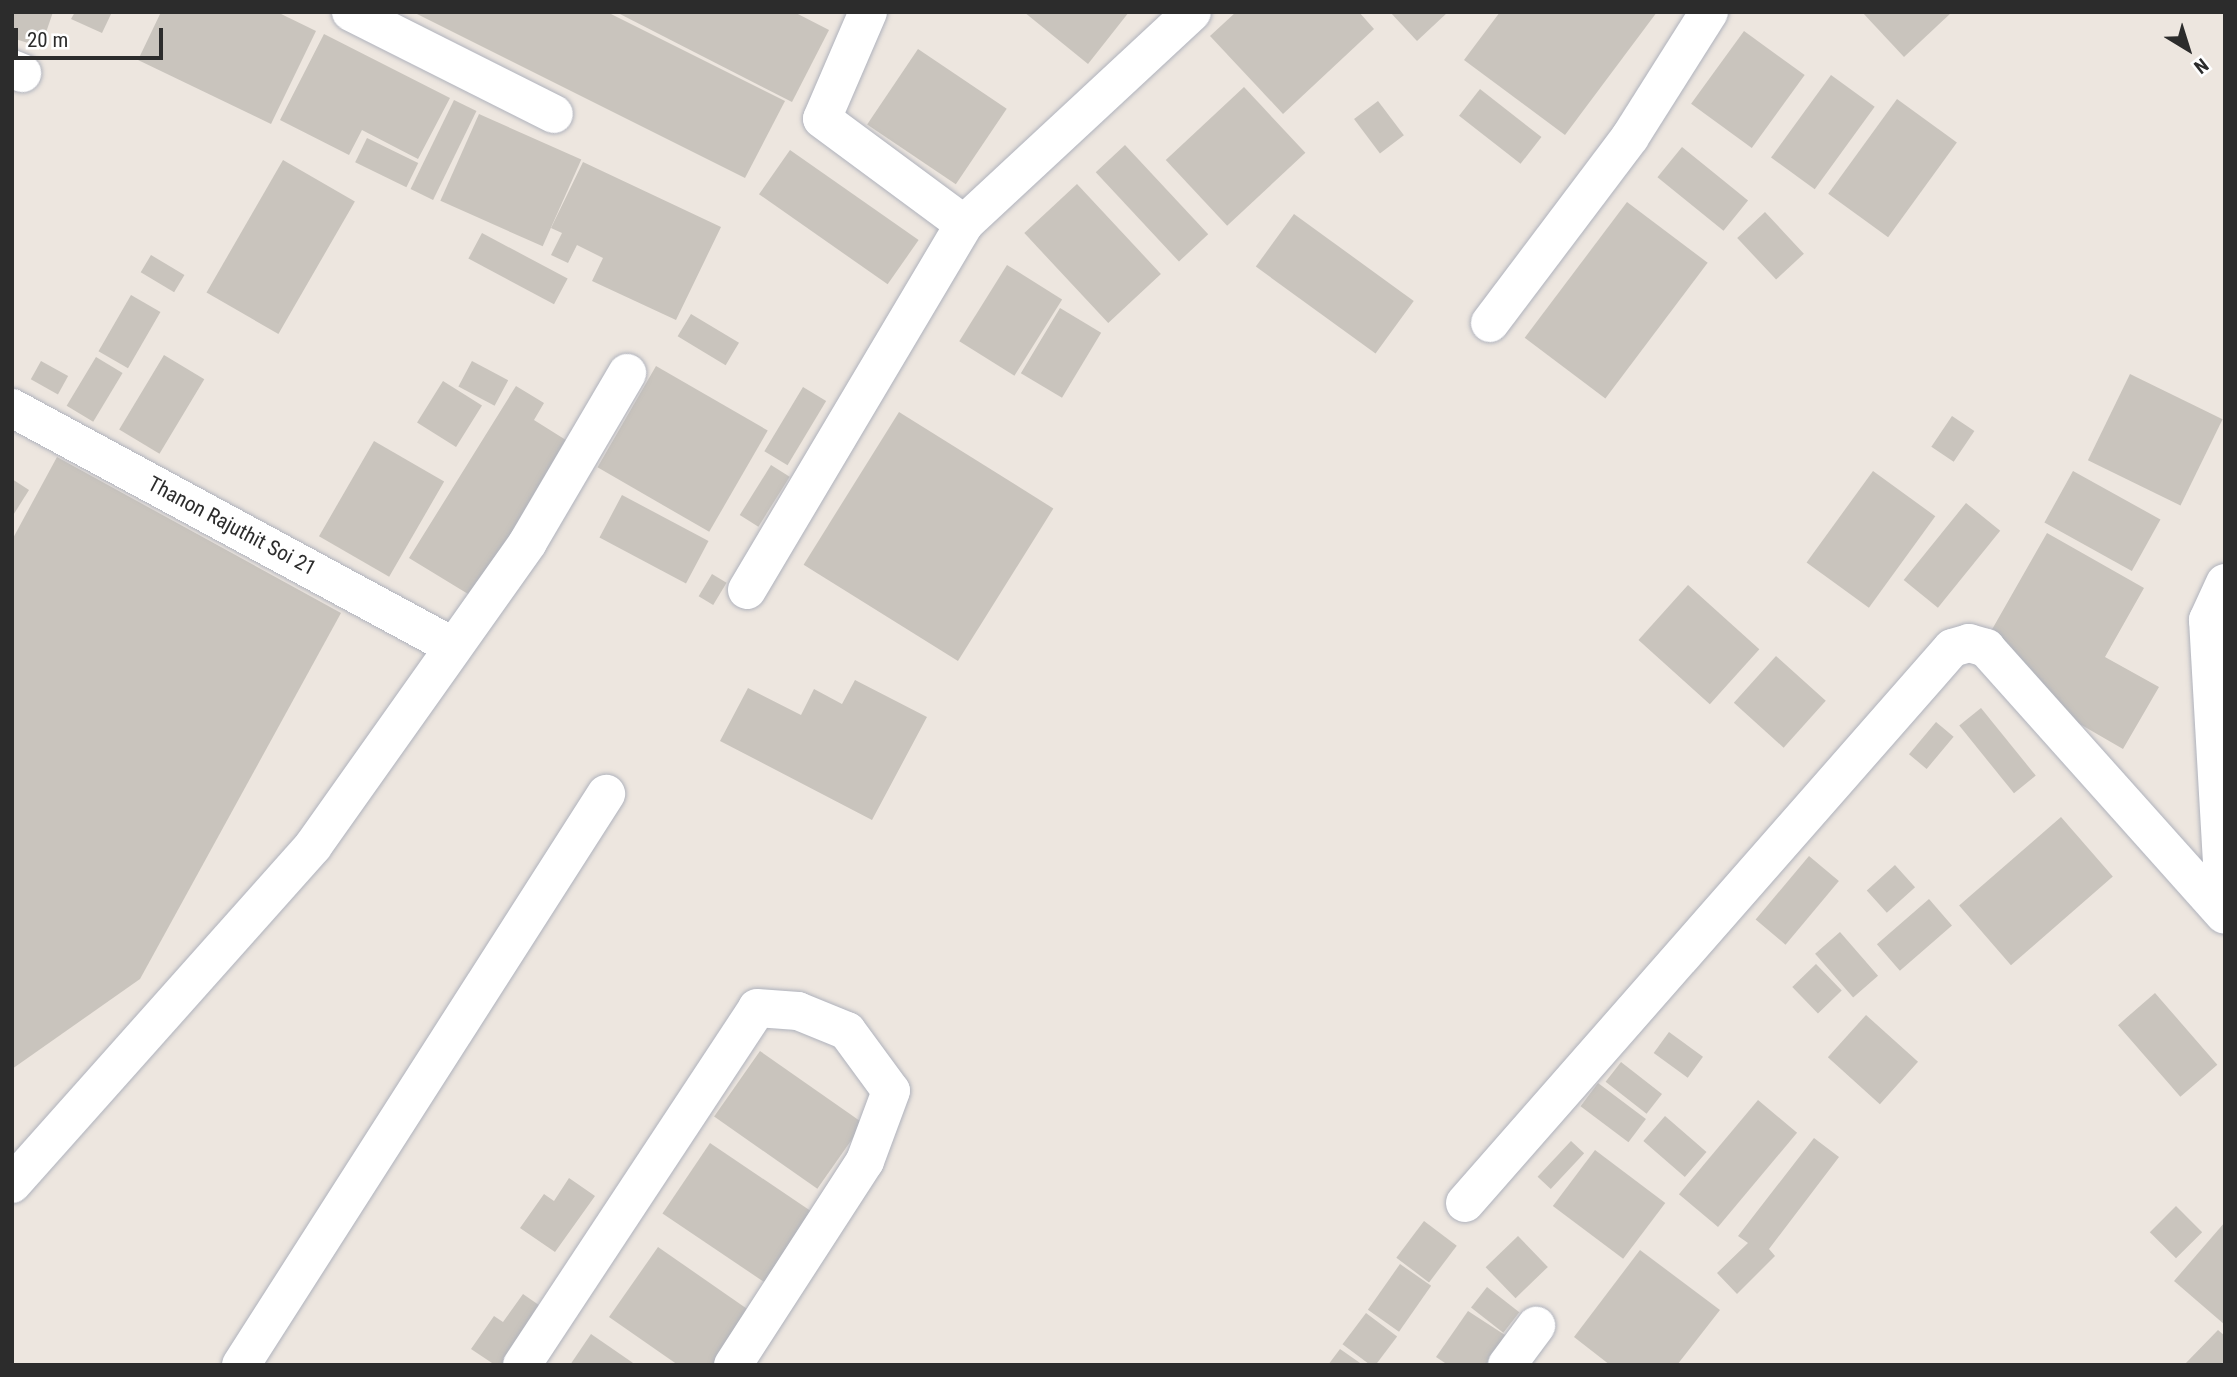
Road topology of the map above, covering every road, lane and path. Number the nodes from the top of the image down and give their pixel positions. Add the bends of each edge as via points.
1 (351, 12) edge
2 (868, 12) edge
3 (1192, 12) edge
4 (1709, 12) edge
5 (554, 114) dead end
6 (964, 224) junction
7 (1490, 323) dead end
8 (627, 373) dead end
9 (12, 408) edge
10 (2225, 583) edge
11 (747, 590) dead end
12 (451, 645) junction
13 (606, 794) dead end
14 (2225, 915) edge
15 (12, 1184) edge
16 (1465, 1203) dead end
17 (1536, 1326) dead end
18 (241, 1365) edge
19 (522, 1365) edge
20 (733, 1365) edge
21 (1507, 1365) edge

1 - 5 street
2 - 6 street via 822,119
3 - 6 street
4 - 7 street via 1630,137
6 - 11 street
8 - 12 street via 528,542
9 - 12 street, Thanon Rajuthit Soi 21
10 - 14 street via 2208,620
12 - 15 street via 313,846
13 - 18 street
14 - 16 street via 1986,648 1969,643 1952,648
17 - 21 street
19 - 20 street via 757,1008 798,1011 847,1031 891,1091 865,1161

